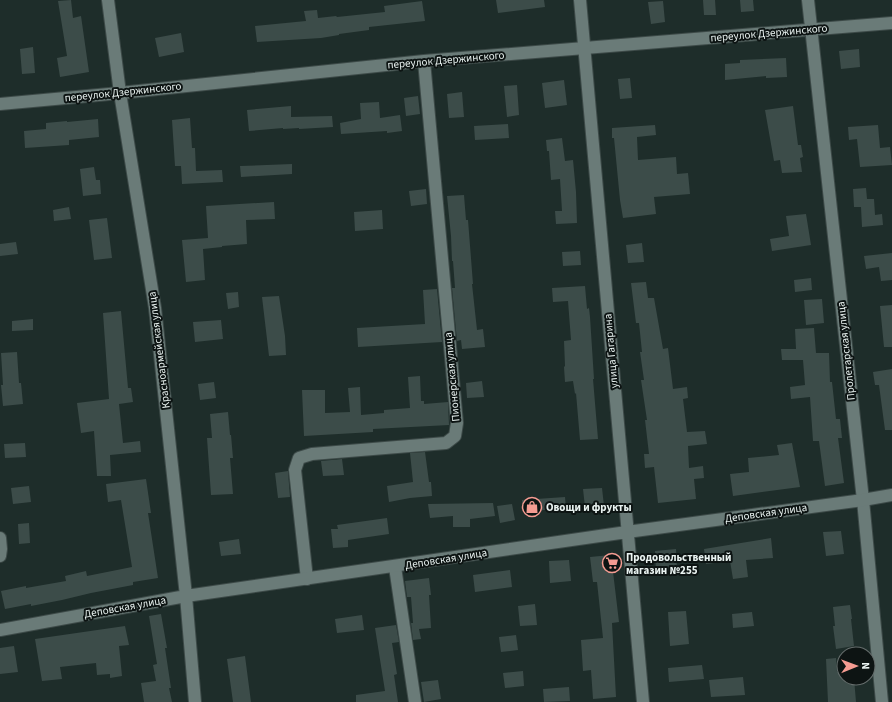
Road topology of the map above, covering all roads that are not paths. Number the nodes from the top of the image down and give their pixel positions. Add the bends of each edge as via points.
1 (108, 0) edge
2 (580, 0) edge
3 (808, 0) edge
4 (892, 23) edge
5 (811, 30) junction
6 (585, 48) junction
7 (424, 61) junction
8 (120, 93) junction
9 (0, 104) edge
10 (892, 494) edge
11 (863, 500) junction
12 (627, 532) junction
13 (0, 538) edge
14 (0, 556) edge
15 (395, 567) junction
16 (307, 579) junction
17 (186, 596) junction
18 (0, 630) edge
19 (195, 702) edge
20 (415, 702) edge
21 (643, 702) edge
22 (882, 702) edge

1 - 8 street, Красноармейская улица
2 - 6 street, улица Гагарина
3 - 5 street, Пролетарская улица
4 - 5 street, переулок Дзержинского
5 - 6 street, переулок Дзержинского
5 - 11 street, Пролетарская улица
6 - 7 street, переулок Дзержинского
6 - 12 street, улица Гагарина
7 - 8 street, переулок Дзержинского
7 - 16 street, Пионерская улица via 457,422 455,436 446,443 312,454 298,458 295,470
8 - 9 street, переулок Дзержинского
8 - 17 street, Красноармейская улица via 155,308
10 - 11 street, Деповская улица
11 - 12 street, Деповская улица
11 - 22 street, Пролетарская улица
12 - 15 street, Деповская улица
12 - 21 street, улица Гагарина
13 - 14 street
15 - 16 street, Деповская улица
15 - 20 street
16 - 17 street, Деповская улица
17 - 18 street, Деповская улица
17 - 19 street, Красноармейская улица

